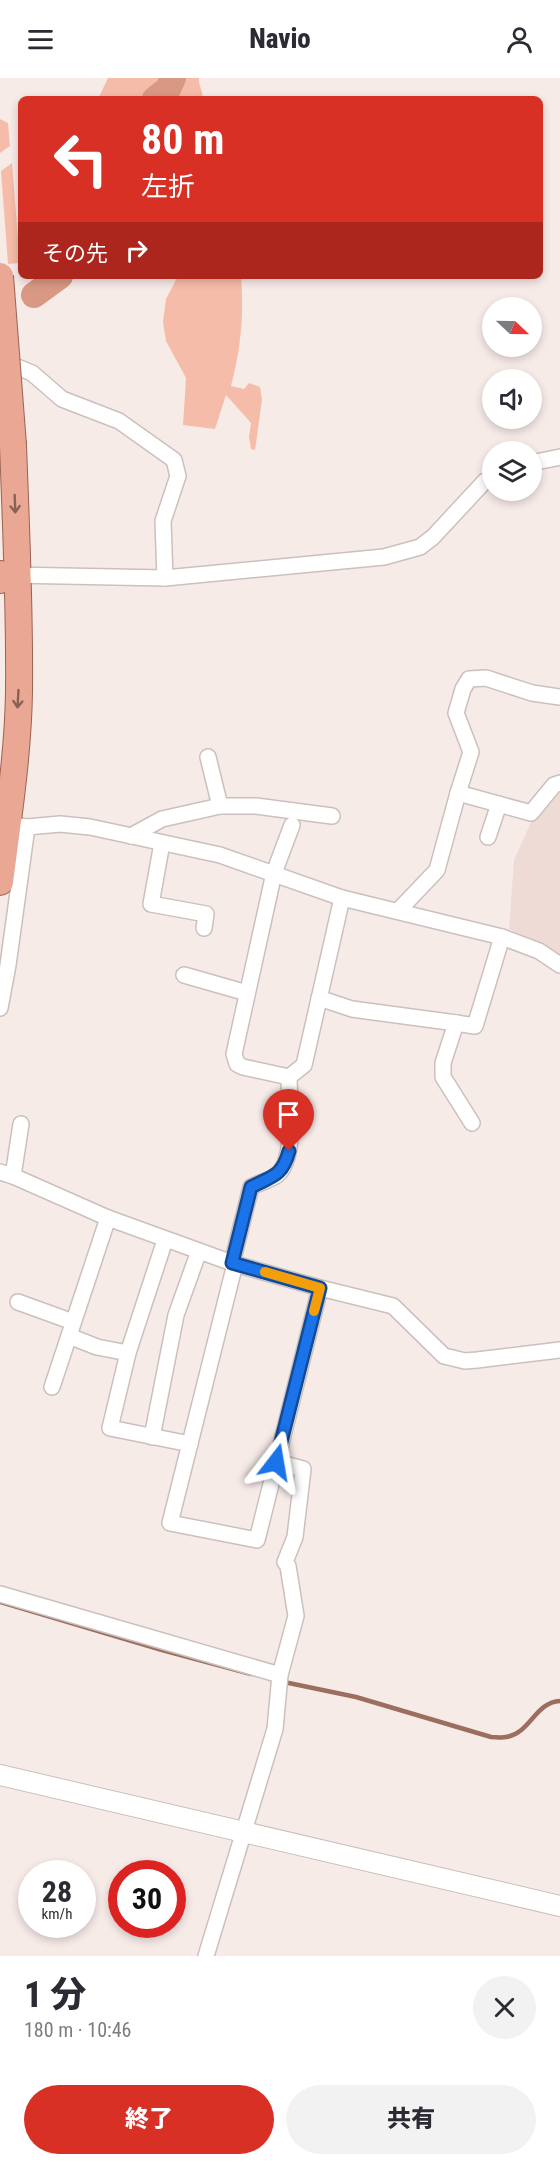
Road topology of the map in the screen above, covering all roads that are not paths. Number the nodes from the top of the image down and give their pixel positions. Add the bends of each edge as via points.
1 (0, 276) edge
2 (0, 360) edge
3 (560, 457) edge
4 (542, 461) edge
5 (482, 484) edge
6 (5, 576) edge
7 (165, 578) junction
8 (560, 697) edge
9 (208, 757) dead end
10 (560, 783) edge
11 (458, 793) junction
12 (498, 804) junction
13 (220, 806) junction
14 (332, 816) dead end
15 (11, 825) edge
16 (292, 825) dead end
17 (131, 836) junction
18 (488, 837) dead end
19 (162, 843) junction
20 (274, 873) junction
21 (0, 882) edge
22 (342, 898) junction
23 (398, 911) junction
24 (204, 928) dead end
25 (502, 937) junction
26 (4, 964) edge
27 (560, 965) edge
28 (184, 975) dead end
29 (247, 993) junction
30 (320, 998) junction
31 (0, 1008) edge
32 (456, 1023) junction
33 (288, 1077) junction
34 (472, 1123) dead end
35 (21, 1124) dead end
36 (7, 1174) edge
37 (108, 1218) junction
38 (165, 1240) junction
39 (199, 1251) junction
40 (234, 1263) junction
41 (320, 1288) junction
42 (18, 1302) dead end
43 (71, 1329) junction
44 (560, 1350) edge
45 (128, 1353) junction
46 (52, 1387) dead end
47 (152, 1437) junction
48 (190, 1444) junction
49 (276, 1462) junction
50 (0, 1594) edge
51 (280, 1675) junction
52 (0, 1775) edge
53 (244, 1831) junction
54 (560, 1906) edge
55 (206, 1956) edge

1 -> 6 highway, bridge via 13,445
2 - 7 street via 32,373 62,399 119,421 174,460 178,476 163,520
3 - 4 street
5 - 7 street via 433,537 400,554
6 - 7 street
6 -> 15 highway via 19,694
8 - 11 street via 532,693 486,678 469,680 456,713 471,752
9 - 13 street
10 - 12 street via 531,813
11 - 12 street
11 - 23 street via 437,870
12 - 18 street
13 - 14 street via 256,806
13 - 17 street via 162,819
15 - 17 street via 60,824
15 - 21 highway
15 - 26 street
16 - 20 street
17 - 19 street
19 - 20 street via 220,855
19 - 24 street via 152,904 206,914
20 - 22 street
20 - 29 street
22 - 23 street
22 - 30 street
23 - 25 street
25 - 27 street via 539,951
25 - 32 street via 475,1026
26 - 31 street
28 - 29 street
29 - 33 street via 235,1060 243,1067
30 - 32 street via 352,1009
30 - 33 street via 304,1065
32 - 34 street via 443,1063 443,1077
33 - 40 street via 289,1151 276,1176 251,1187
35 - 36 street
36 - 37 street
37 - 38 street
37 - 43 street
38 - 39 street
38 - 45 street
39 - 40 street
39 - 47 street via 176,1316
40 - 41 street
40 - 48 street
41 - 44 street via 393,1306 444,1356 465,1361
41 - 49 street
42 - 43 street
43 - 45 street via 97,1347
43 - 46 street
45 - 47 street via 110,1428
47 - 48 street
48 - 49 street via 170,1523 257,1540
49 - 51 street via 303,1468 295,1537 285,1562 296,1616
50 - 51 street
51 - 53 street via 275,1729
52 - 53 street
53 - 54 street
53 - 55 street

